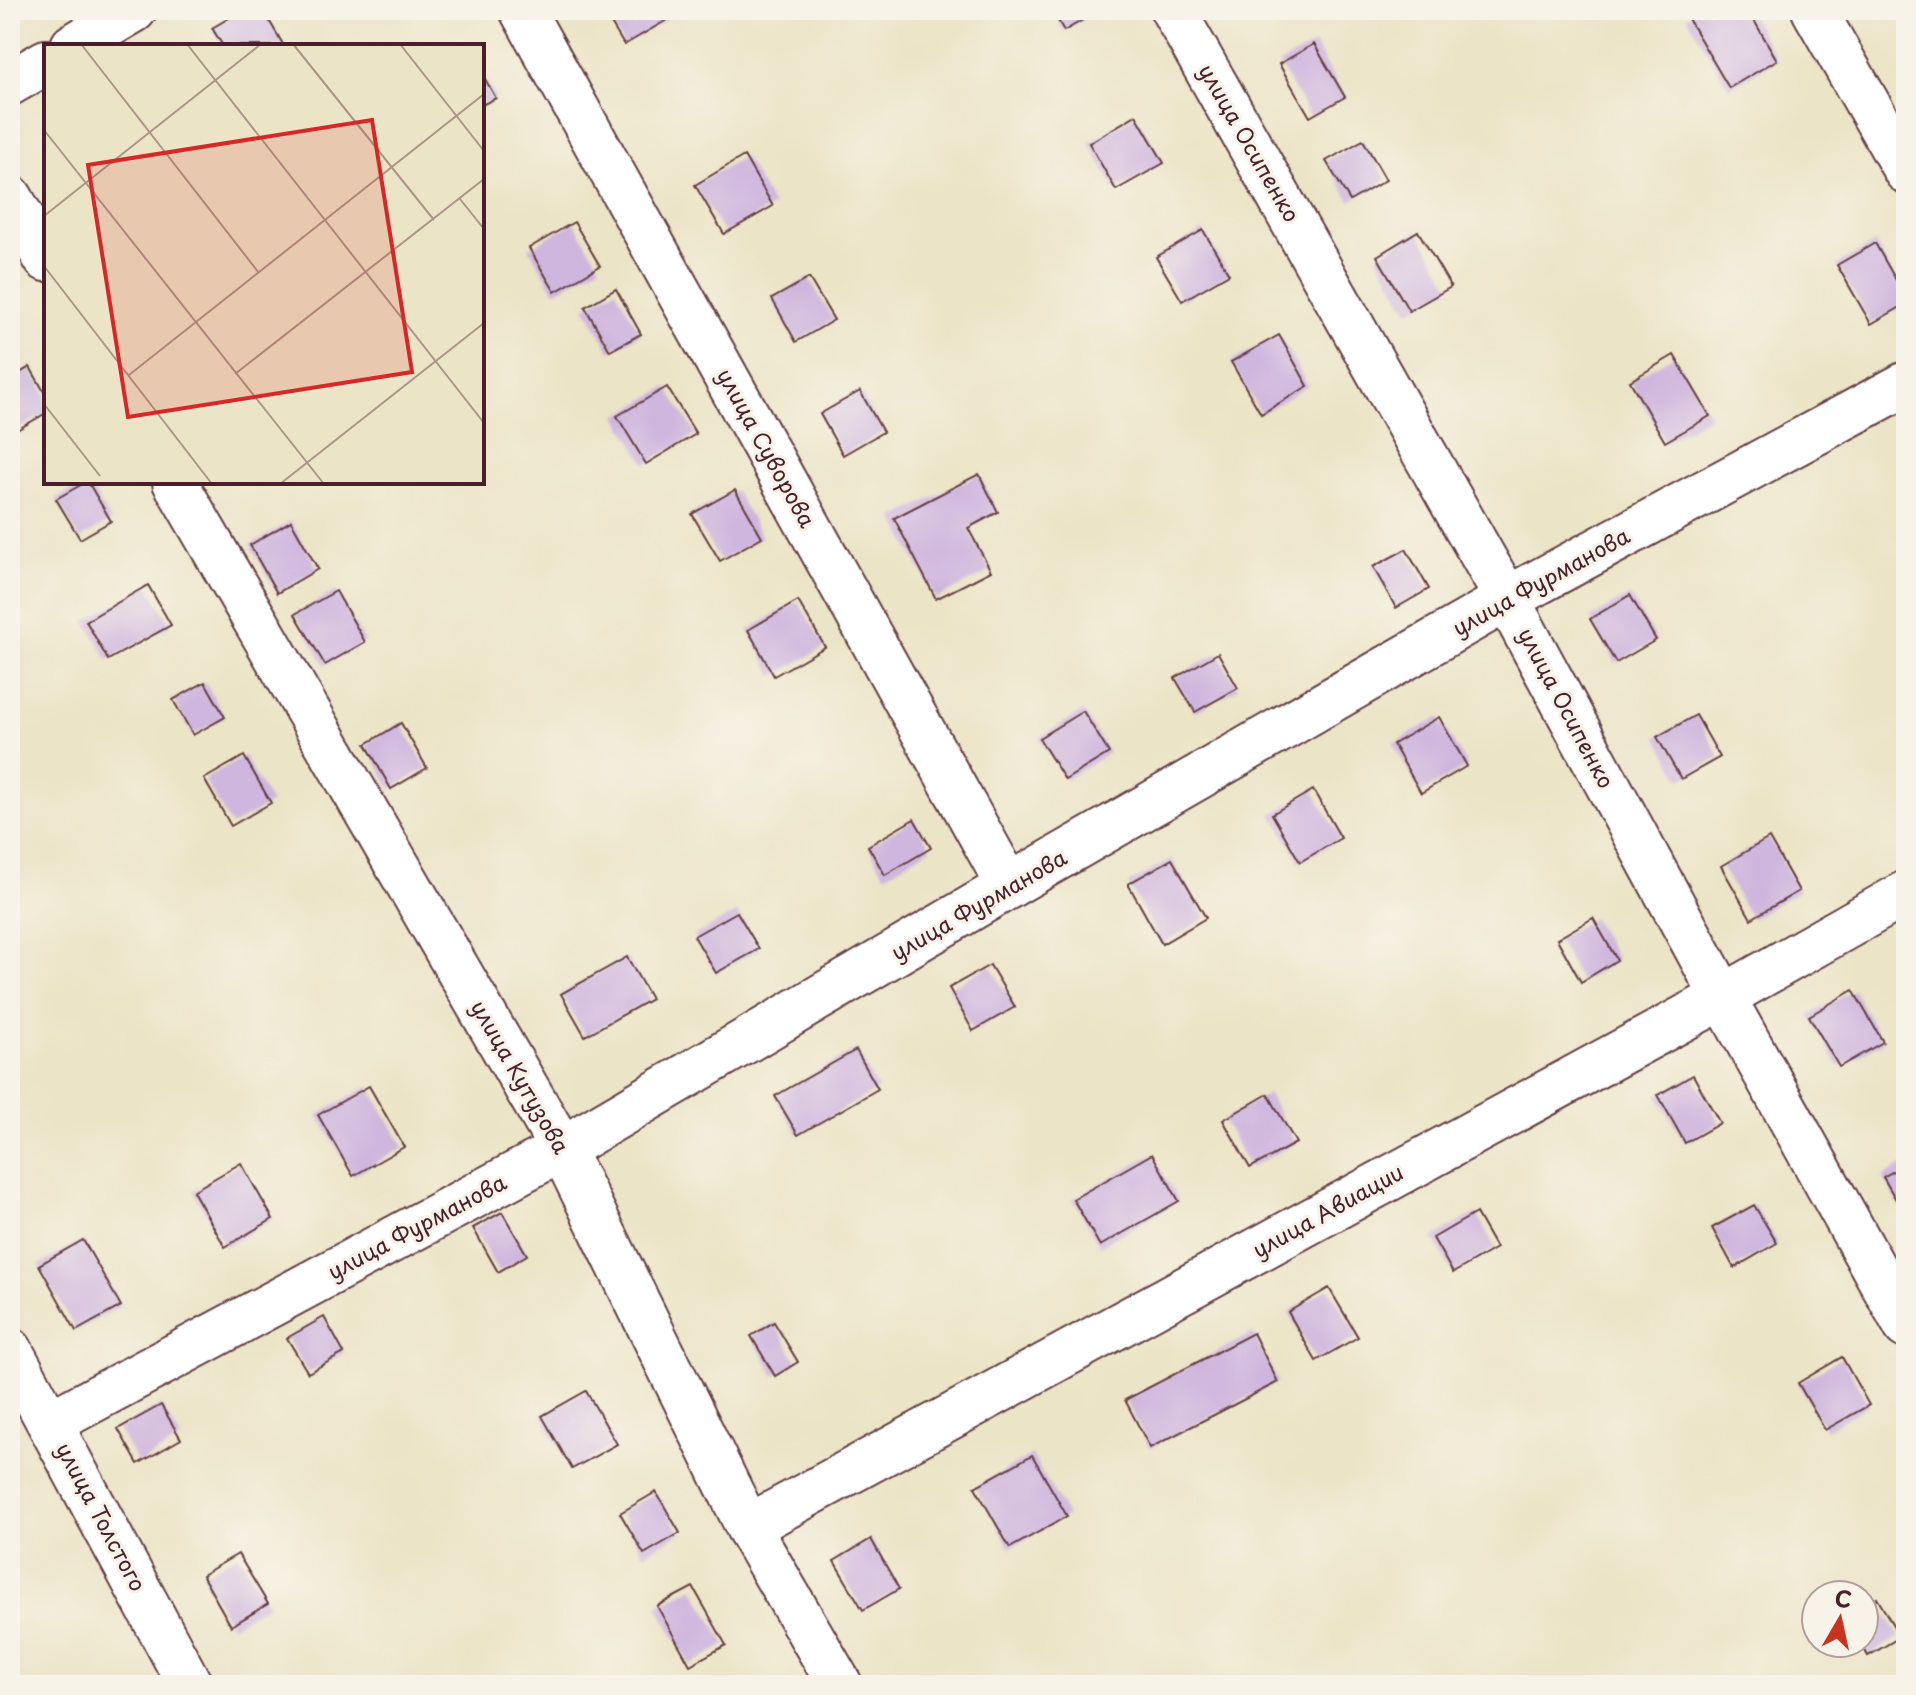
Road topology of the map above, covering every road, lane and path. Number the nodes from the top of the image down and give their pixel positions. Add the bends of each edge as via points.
1 (134, 10) edge
2 (522, 10) edge
3 (1173, 10) edge
4 (1814, 10) edge
5 (76, 44) edge
6 (44, 63) edge
7 (10, 83) edge
8 (1906, 171) edge
9 (10, 197) edge
10 (44, 256) edge
11 (1906, 384) edge
12 (176, 484) edge
13 (1507, 599) junction
14 (1009, 886) junction
15 (1906, 893) edge
16 (1723, 997) junction
17 (562, 1149) junction
18 (1906, 1326) edge
19 (10, 1350) edge
20 (50, 1423) junction
21 (748, 1527) junction
22 (190, 1685) edge
23 (840, 1685) edge

1 - 5 street
2 - 14 street, улица Суворова
3 - 13 street, улица Осипенко
4 - 8 street
6 - 7 street
9 - 10 street
11 - 13 street, улица Фурманова
12 - 17 street, улица Кутузова
13 - 14 street, улица Фурманова
13 - 16 street, улица Осипенко
14 - 17 street, улица Фурманова
15 - 16 street, улица Авиации
16 - 18 street, улица Осипенко
16 - 21 street, улица Авиации
17 - 20 street, улица Фурманова
17 - 21 street, улица Кутузова
19 - 20 street, улица Толстого
20 - 22 street, улица Толстого
21 - 23 street, улица Кутузова

